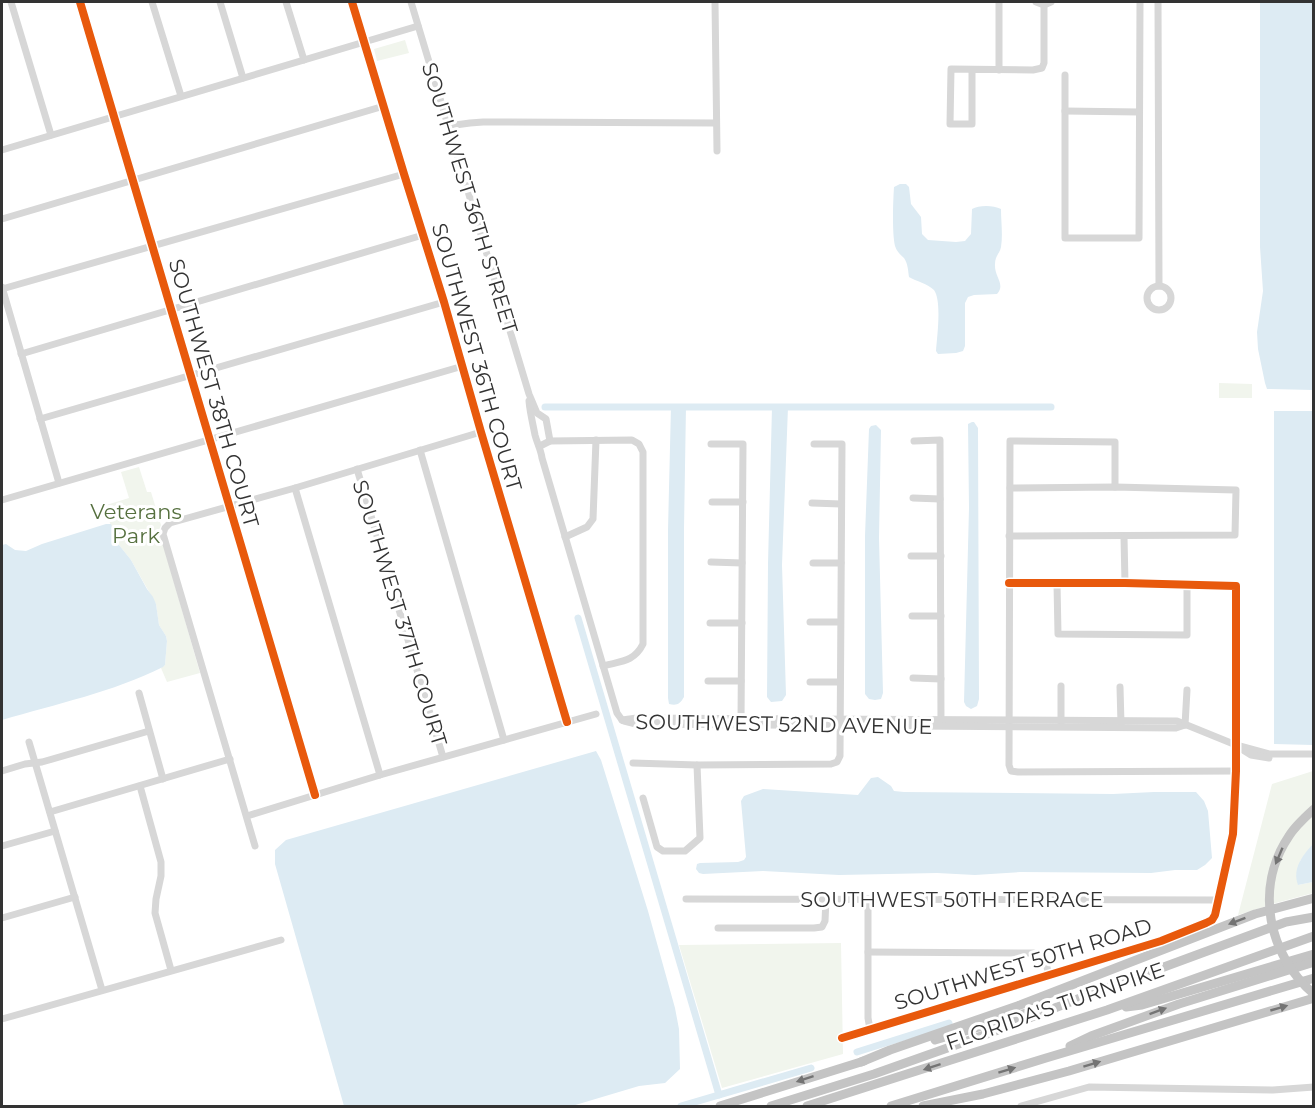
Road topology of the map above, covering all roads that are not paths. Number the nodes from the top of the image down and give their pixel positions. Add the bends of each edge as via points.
1 (11, 2) edge
2 (80, 2) edge
3 (152, 2) edge
4 (220, 2) edge
5 (286, 2) edge
6 (352, 2) edge
7 (411, 2) edge
8 (715, 2) edge
9 (999, 2) edge
10 (1036, 2) edge
11 (1140, 2) edge
12 (1158, 2) edge
13 (1048, 3) edge
14 (418, 26) junction
15 (365, 42) junction
16 (303, 60) junction
17 (972, 70) junction
18 (999, 70) junction
19 (1065, 75) dead end
20 (243, 78) junction
21 (181, 96) junction
22 (384, 106) junction
23 (1065, 111) junction
24 (1139, 112) junction
25 (114, 116) junction
26 (716, 123) junction
27 (448, 126) junction
28 (51, 135) junction
29 (2, 150) edge
30 (717, 151) dead end
31 (404, 174) junction
32 (133, 180) junction
33 (2, 219) edge
34 (423, 235) junction
35 (153, 245) junction
36 (1159, 286) dead end
37 (2, 288) edge
38 (444, 302) junction
39 (172, 310) junction
40 (21, 354) junction
41 (463, 366) junction
42 (191, 374) junction
43 (529, 394) junction
44 (40, 418) junction
45 (534, 426) junction
46 (481, 432) junction
47 (548, 432) junction
48 (210, 439) junction
49 (596, 440) junction
50 (550, 441) junction
51 (914, 441) dead end
52 (711, 444) dead end
53 (814, 444) dead end
54 (540, 446) junction
55 (420, 450) junction
56 (357, 469) junction
57 (59, 483) junction
58 (1115, 487) junction
59 (295, 488) junction
60 (1010, 488) junction
61 (913, 498) dead end
62 (940, 499) junction
63 (2, 500) edge
64 (712, 502) dead end
65 (743, 502) junction
66 (812, 503) dead end
67 (842, 504) junction
68 (228, 506) junction
69 (1009, 536) junction
70 (565, 537) junction
71 (1124, 537) junction
72 (911, 556) dead end
73 (941, 556) junction
74 (711, 562) dead end
75 (742, 563) junction
76 (813, 563) dead end
77 (841, 563) junction
78 (1009, 583) junction
79 (1125, 583) junction
80 (1057, 584) junction
81 (1187, 584) junction
82 (912, 616) dead end
83 (941, 616) junction
84 (810, 622) dead end
85 (840, 622) junction
86 (710, 623) dead end
87 (742, 623) junction
88 (603, 666) junction
89 (913, 678) dead end
90 (941, 679) junction
91 (708, 681) dead end
92 (741, 681) junction
93 (810, 681) dead end
94 (840, 682) junction
95 (1061, 687) dead end
96 (1120, 687) dead end
97 (1187, 690) dead end
98 (139, 693) dead end
99 (596, 714) dead end
100 (622, 720) joint
101 (567, 722) junction
102 (741, 722) junction
103 (840, 722) junction
104 (941, 723) junction
105 (1009, 723) junction
106 (1061, 723) junction
107 (1121, 723) junction
108 (1185, 725) junction
109 (149, 731) junction
110 (504, 740) junction
111 (29, 742) dead end
112 (1236, 745) junction
113 (1314, 754) edge
114 (443, 757) junction
115 (230, 759) junction
116 (1314, 759) edge
117 (35, 763) junction
118 (633, 763) dead end
119 (697, 765) junction
120 (2, 771) edge
121 (1236, 771) junction
122 (380, 776) junction
123 (163, 779) junction
124 (140, 786) junction
125 (315, 795) junction
126 (643, 798) dead end
127 (1314, 809) edge
128 (50, 812) junction
129 (247, 816) junction
130 (55, 831) junction
131 (2, 846) edge
132 (255, 846) dead end
133 (75, 897) junction
134 (1314, 898) edge
135 (686, 899) dead end
136 (826, 899) junction
137 (868, 899) junction
138 (1218, 900) junction
139 (1314, 917) edge
140 (2, 918) edge
141 (718, 928) dead end
142 (1314, 936) edge
143 (281, 940) dead end
144 (868, 952) junction
145 (1314, 954) edge
146 (1314, 962) edge
147 (171, 970) junction
148 (1049, 975) junction
149 (1314, 978) edge
150 (102, 990) junction
151 (1088, 994) junction
152 (1314, 996) edge
153 (1107, 1010) junction
154 (2, 1019) edge
155 (870, 1029) junction
156 (842, 1038) dead end
157 (1046, 1058) junction
158 (861, 1062) junction
159 (1314, 1088) edge
160 (720, 1107) edge
161 (771, 1107) edge
162 (807, 1107) edge
163 (891, 1107) edge
164 (923, 1107) edge
165 (1021, 1107) edge

1 - 28 street
2 - 25 street, SOUTHWEST 38TH COURT
3 - 21 street
4 - 20 street
5 - 16 street
6 - 15 street, SOUTHWEST 36TH COURT
7 - 14 street, SOUTHWEST 36TH STREET
8 - 26 street
9 - 18 street
10 - 13 street
11 - 24 street
12 - 36 street
13 - 18 street via 1042,68
14 - 15 street
14 - 27 street, SOUTHWEST 36TH STREET
15 - 16 street
15 - 22 street, SOUTHWEST 36TH COURT
16 - 20 street
17 - 17 street via 951,69 950,124 972,124
17 - 18 street
19 - 23 street
20 - 21 street
21 - 25 street
22 - 31 street, SOUTHWEST 36TH COURT
22 - 32 street
23 - 24 street
23 - 24 street via 1065,238 1139,238
25 - 28 street
25 - 32 street, SOUTHWEST 38TH COURT
26 - 27 street via 483,122
26 - 30 street
27 - 43 street, SOUTHWEST 36TH STREET
28 - 29 street
31 - 34 street, SOUTHWEST 36TH COURT
31 - 35 street
32 - 33 street
32 - 35 street, SOUTHWEST 38TH COURT
34 - 38 street, SOUTHWEST 36TH COURT
34 - 39 street
35 - 37 street
35 - 39 street, SOUTHWEST 38TH COURT
37 - 40 street
38 - 41 street, SOUTHWEST 36TH COURT
38 - 42 street
39 - 40 street
39 - 42 street, SOUTHWEST 38TH COURT
40 - 44 street
41 - 46 street, SOUTHWEST 36TH COURT
41 - 48 street
42 - 44 street
42 - 48 street, SOUTHWEST 38TH COURT
43 - 45 street, SOUTHWEST 36TH STREET
43 - 47 street, SOUTHWEST 36TH STREET via 537,413 546,419
44 - 57 street
45 - 47 street
45 - 54 street, SOUTHWEST 36TH STREET
46 - 55 street
46 - 101 street, SOUTHWEST 36TH COURT
47 - 50 street, SOUTHWEST 36TH STREET
48 - 57 street
48 - 68 street, SOUTHWEST 38TH COURT
49 - 50 street
49 - 70 street via 593,519 587,527
49 - 88 street via 632,440 643,452 642,644 632,658
50 - 54 street
51 - 62 street via 940,440
52 - 65 street via 743,444
53 - 67 street via 842,444
54 - 70 street, SOUTHWEST 36TH STREET
55 - 56 street
55 - 110 street
56 - 59 street
56 - 114 street, SOUTHWEST 37TH COURT
57 - 63 street
58 - 60 street
58 - 60 street via 1114,442 1010,441
58 - 71 street via 1236,490 1235,535
59 - 68 street
59 - 122 street
60 - 69 street
61 - 62 street
62 - 73 street
64 - 65 street
65 - 75 street
66 - 67 street
67 - 77 street
68 - 115 street via 170,523 163,534
68 - 125 street, SOUTHWEST 38TH COURT
69 - 71 street
69 - 78 street
70 - 88 street, SOUTHWEST 36TH STREET
71 - 79 street
72 - 73 street
73 - 83 street
74 - 75 street
75 - 87 street
76 - 77 street
77 - 85 street
78 - 80 street
78 - 105 street
79 - 80 street
79 - 81 street
80 - 81 street via 1058,634 1187,635
81 - 112 street via 1236,586
82 - 83 street
83 - 90 street
84 - 85 street
85 - 94 street
86 - 87 street
87 - 92 street
88 - 100 street, SOUTHWEST 36TH STREET
89 - 90 street
90 - 104 street
91 - 92 street
92 - 102 street
93 - 94 street
94 - 103 street
95 - 106 street
96 - 107 street
97 - 108 street
98 - 109 street
99 - 101 street
100 - 102 street, SOUTHWEST 52ND AVENUE via 636,724
101 - 110 street
102 - 103 street, SOUTHWEST 52ND AVENUE
103 - 104 street, SOUTHWEST 52ND AVENUE
103 - 119 street via 840,756 831,764
104 - 105 street, SOUTHWEST 52ND AVENUE
105 - 106 street, SOUTHWEST 52ND AVENUE
105 - 121 street via 1011,771
106 - 107 street, SOUTHWEST 52ND AVENUE
107 - 108 street, SOUTHWEST 52ND AVENUE via 1176,728
108 - 112 street, SOUTHWEST 52ND AVENUE
109 - 117 street
109 - 123 street
110 - 114 street
111 - 117 street
112 - 113 street
112 - 116 street via 1251,755
112 - 121 street
114 - 122 street
115 - 123 street
115 - 129 street
117 - 120 street
117 - 128 street
118 - 119 street
119 - 126 street via 700,838 685,850 663,851 657,847
121 - 138 street via 1233,834
122 - 125 street
123 - 124 street
124 - 128 street
124 - 147 street via 161,862 155,913
125 - 129 street
127 -> 152 highway, bridge via 1296,826 1278,856 1269,904 1280,951 1292,973
128 - 130 street
129 - 132 street
130 - 131 street
130 - 133 street
133 - 140 street
133 - 150 street
134 -> 158 highway via 1255,914
135 - 136 street, SOUTHWEST 50TH TERRACE
136 - 137 street, SOUTHWEST 50TH TERRACE
136 - 141 street via 822,927
137 - 138 street, SOUTHWEST 50TH TERRACE
137 - 144 street
138 - 148 street, SOUTHWEST 50TH ROAD via 1212,920 1161,941
139 - 151 highway via 1286,922
142 - 153 highway, FLORIDA'S TURNPIKE
143 - 147 street
144 - 148 street via 1034,953 1045,960
144 - 155 street
145 - 153 highway via 1142,1005
157 -> 146 highway via 1091,1036 1168,1008
147 - 150 street
148 - 155 street, SOUTHWEST 50TH ROAD
149 - 157 highway, FLORIDA'S TURNPIKE
150 - 154 street
151 - 158 highway
151 - 161 highway via 874,1074
164 -> 152 highway via 1069,1071
153 -> 162 highway, FLORIDA'S TURNPIKE
155 - 156 street, SOUTHWEST 50TH ROAD
163 -> 157 highway, FLORIDA'S TURNPIKE
158 -> 160 highway
159 - 165 street via 1089,1087

